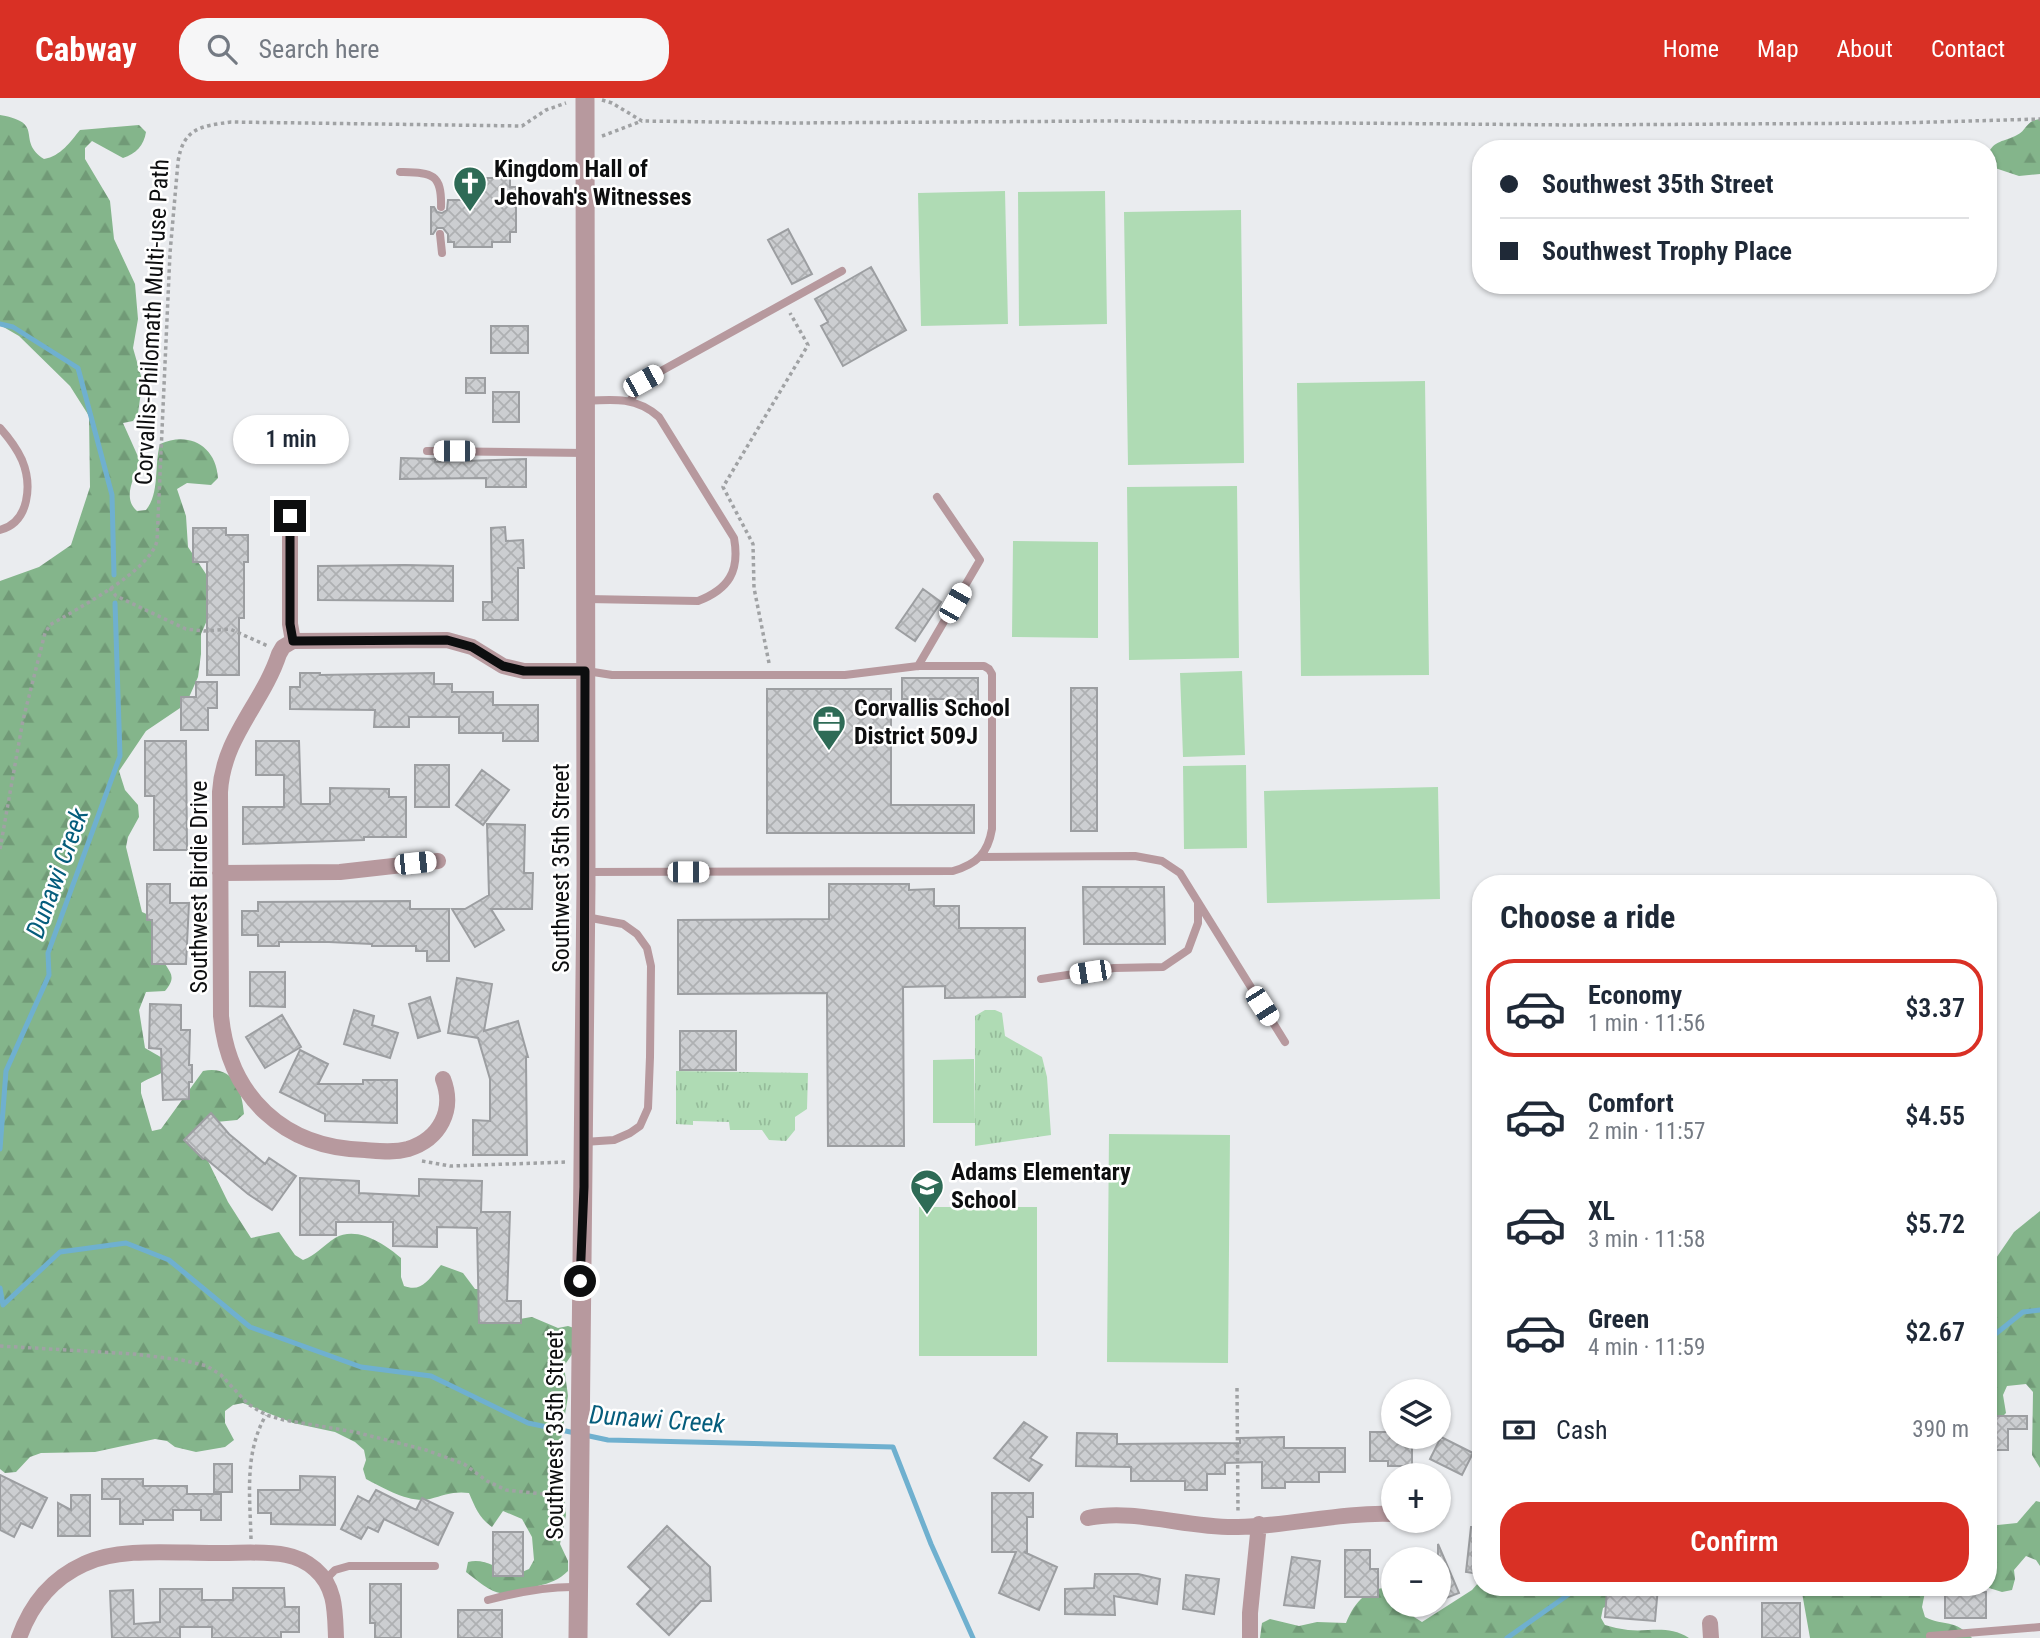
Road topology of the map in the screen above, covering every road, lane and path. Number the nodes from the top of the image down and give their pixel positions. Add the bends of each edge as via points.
1 (585, 99) edge
2 (2040, 120) edge
3 (642, 121) junction
4 (585, 157) junction
5 (400, 172) dead end
6 (441, 207) dead end
7 (440, 234) dead end
8 (442, 253) dead end
9 (842, 271) dead end
10 (784, 303) junction
11 (585, 401) junction
12 (630, 401) junction
13 (0, 428) edge
14 (427, 451) dead end
15 (585, 453) junction
16 (937, 497) dead end
17 (290, 516) dead end
18 (0, 530) edge
19 (110, 588) junction
20 (585, 599) junction
21 (293, 641) junction
22 (279, 654) junction
23 (918, 667) junction
24 (585, 671) junction
25 (770, 676) junction
26 (0, 849) edge
27 (981, 857) junction
28 (438, 861) dead end
29 (586, 872) junction
30 (220, 873) junction
31 (1198, 903) junction
32 (586, 918) junction
33 (1041, 979) dead end
34 (1285, 1042) dead end
35 (443, 1079) dead end
36 (407, 1150) junction
37 (584, 1151) junction
38 (0, 1346) edge
39 (1237, 1388) dead end
40 (266, 1415) junction
41 (578, 1497) junction
42 (1381, 1514) edge
43 (1088, 1518) dead end
44 (1259, 1524) junction
45 (1238, 1527) junction
46 (252, 1553) junction
47 (435, 1566) dead end
48 (325, 1580) junction
49 (578, 1587) junction
50 (488, 1600) dead end
51 (2040, 1627) edge
52 (1930, 1636) edge
53 (19, 1638) edge
54 (335, 1638) edge
55 (578, 1638) edge
56 (1250, 1638) edge

1 - 3 path, Corvallis-Philomath Multi-use Path via 611,103
1 - 4 street, Southwest 35th Street
1 - 19 path, Corvallis-Philomath Multi-use Path via 556,105 522,126 231,122 201,127 186,137 180,147 170,253 157,541 150,558
2 - 3 path, Corvallis-Philomath Multi-use Path via 1614,124
3 - 4 path via 606,133
4 - 11 street, Southwest 35th Street
5 - 6 lane via 434,178 441,189
7 - 8 lane
9 - 10 lane
10 - 12 lane via 643,381
10 - 25 path via 808,345 723,487 753,544 754,588
11 - 12 lane
11 - 15 street, Southwest 35th Street
12 - 20 lane via 659,417 734,538 735,565 722,588 698,601
13 - 18 lane via 22,460 27,490 22,513
14 - 15 lane
15 - 20 street, Southwest 35th Street
16 - 23 lane via 980,560
17 - 21 street
19 - 22 path via 116,596 186,629 230,629
19 - 26 path, Corvallis-Philomath Multi-use Path via 50,625 45,634 23,720
20 - 24 street, Southwest 35th Street
21 - 22 street, Southwest Birdie Drive
21 - 24 street via 447,640 524,671
22 - 30 street, Southwest Birdie Drive via 227,752 221,774
23 - 25 lane via 845,675
23 - 27 lane via 984,666 992,674 992,829
24 - 25 lane
24 - 29 street, Southwest 35th Street
27 - 29 lane via 953,870
27 - 31 lane via 1135,856 1161,861 1180,873
28 - 30 street via 340,872
29 - 32 street, Southwest 35th Street
30 - 36 street, Southwest Birdie Drive via 222,1025 230,1062 243,1087 267,1115 312,1142 348,1150
31 - 33 lane via 1198,923 1188,950 1163,967 1114,968
31 - 34 lane
32 - 37 street, Southwest 35th Street
32 - 37 lane via 623,924 637,934 647,948 651,966 648,1108 640,1126 630,1133
35 - 36 street via 448,1105 444,1121 424,1142
36 - 37 path via 418,1160 450,1166
37 - 41 street, Southwest 35th Street
38 - 40 path via 134,1354 206,1366
39 - 45 path
40 - 41 path via 426,1450 464,1464 506,1490
40 - 46 path via 250,1454
41 - 49 street, Southwest 35th Street
42 - 44 street
43 - 45 street via 1123,1515
44 - 45 street
44 - 56 street
46 - 48 street via 296,1557
46 - 53 street via 128,1554 86,1563 45,1590
47 - 48 lane via 349,1566 335,1570
48 - 54 street via 333,1596
49 - 50 lane via 557,1586
49 - 55 street, Southwest 35th Street
51 - 52 lane

